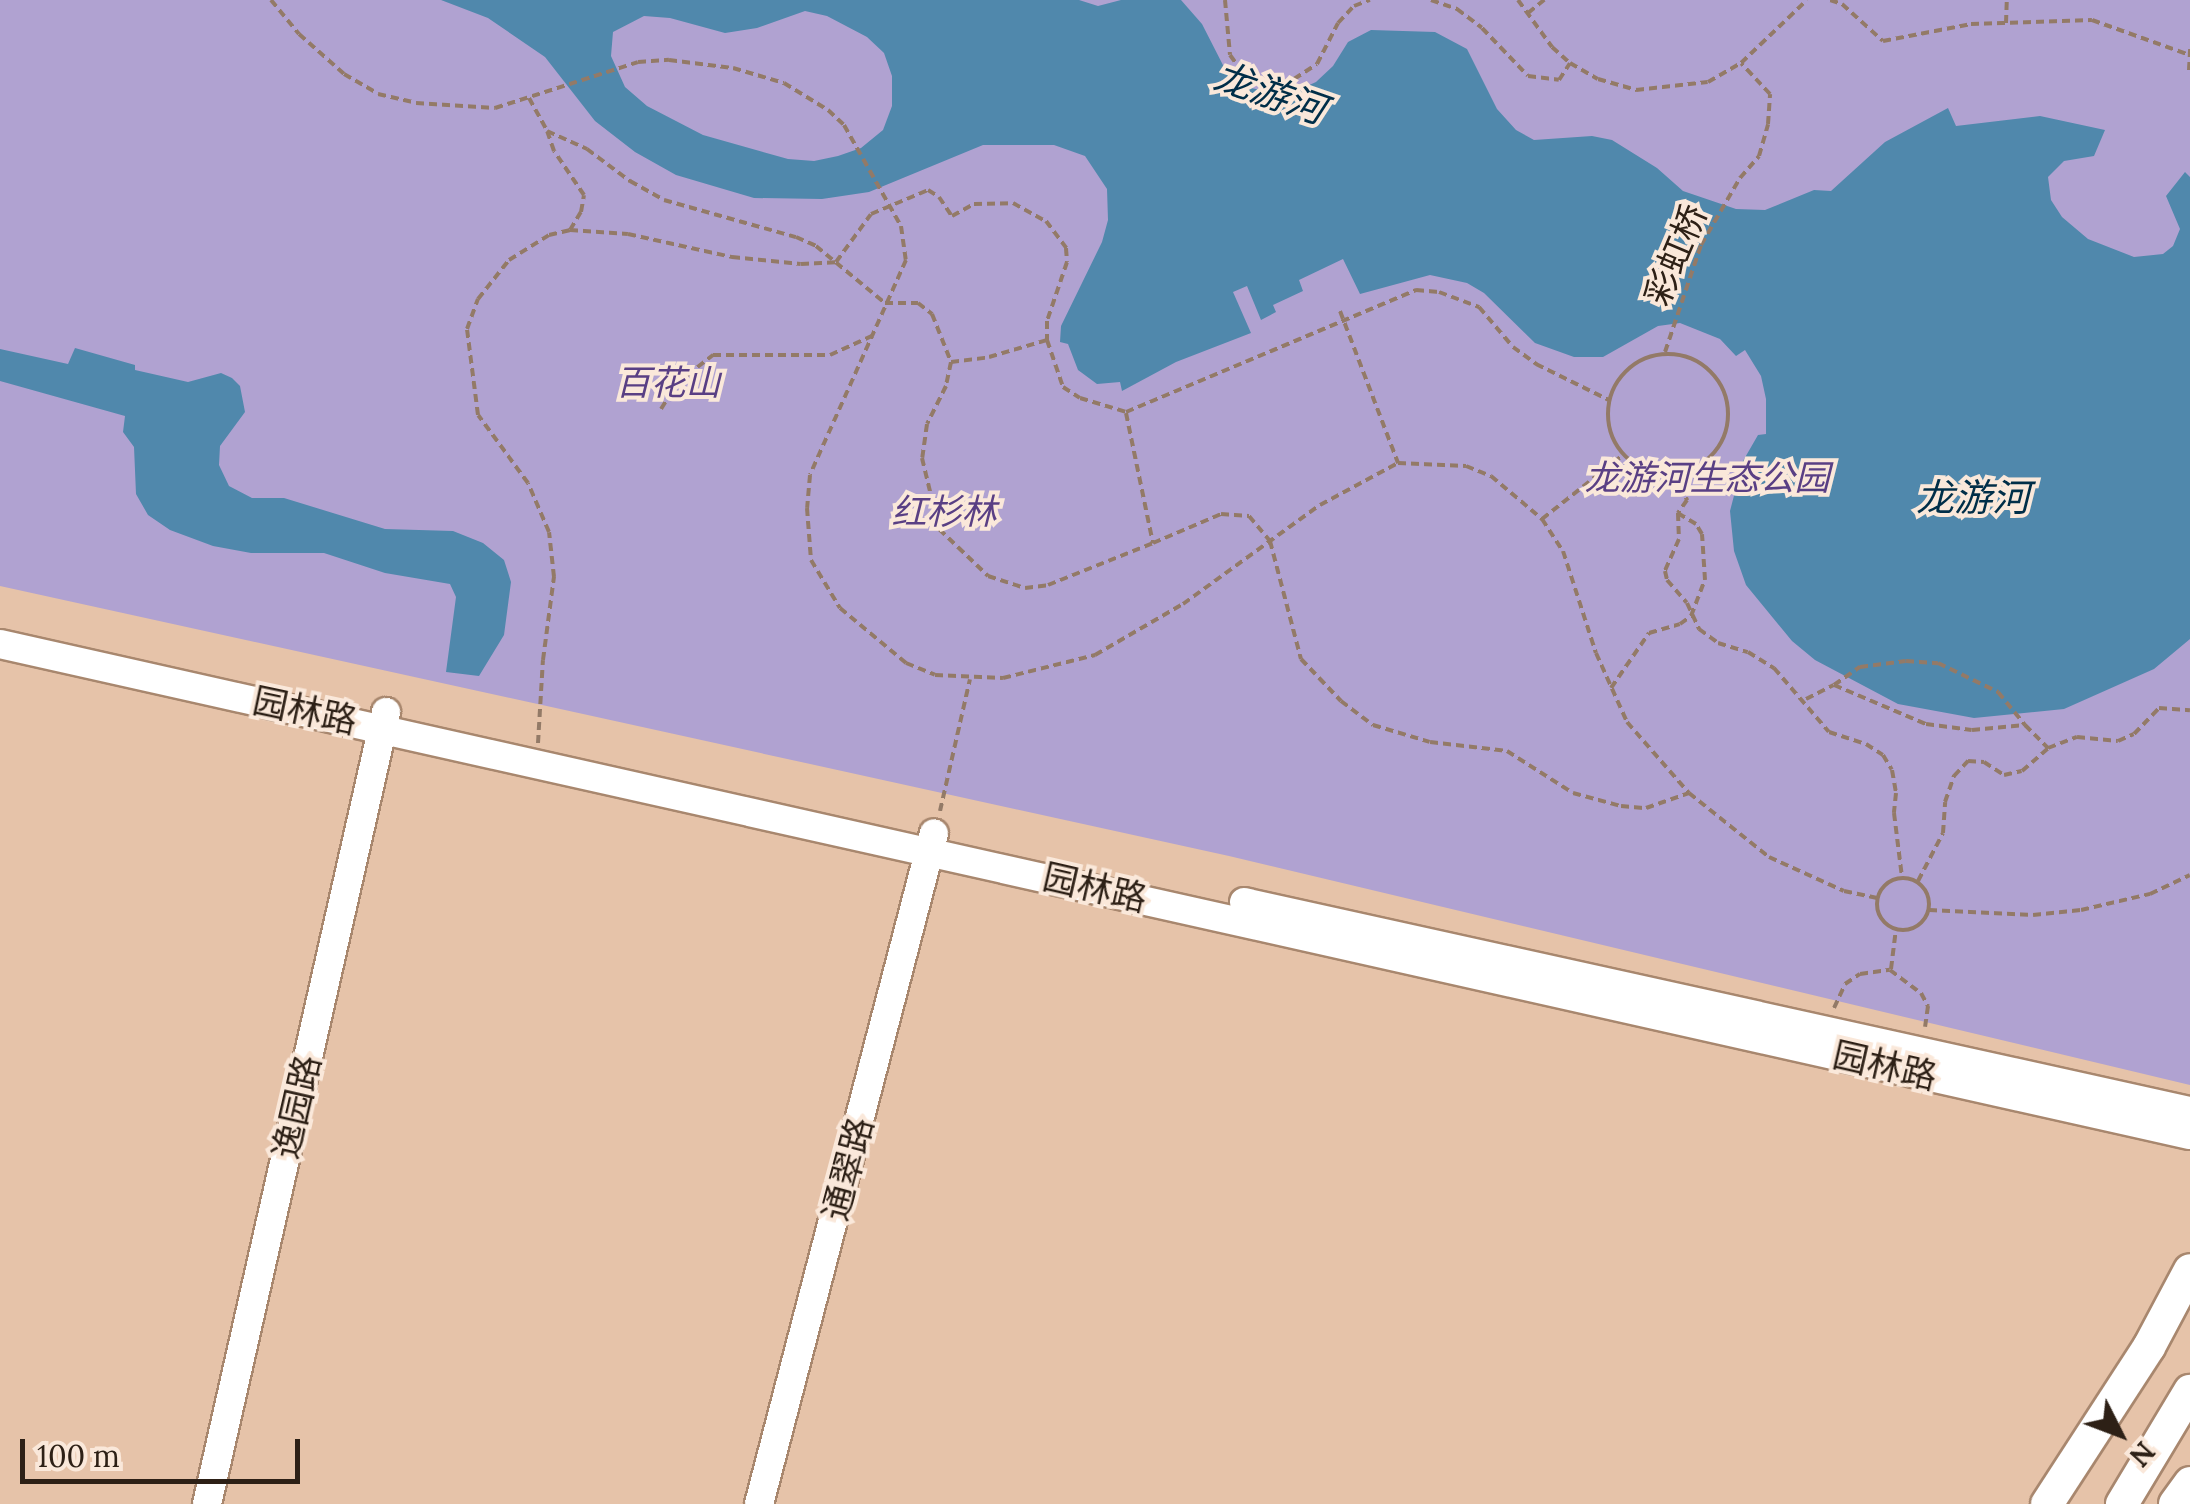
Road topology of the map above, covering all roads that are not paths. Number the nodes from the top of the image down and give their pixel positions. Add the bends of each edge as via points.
1 (0, 626) edge
2 (0, 644) edge
3 (384, 720) junction
4 (933, 842) junction
5 (2190, 1111) edge
6 (2190, 1135) edge
7 (2190, 1270) edge
8 (2190, 1367) edge
9 (2190, 1391) edge
10 (2190, 1483) edge
11 (208, 1504) edge
12 (759, 1504) edge
13 (2047, 1504) edge
14 (2122, 1504) edge
15 (2176, 1504) edge

1 - 3 street, 园林路
2 - 3 street, 园林路
3 - 4 street, 园林路
3 - 4 street, 园林路 via 538,745
3 - 11 street, 逸园路
4 - 5 street, 园林路
4 - 6 street, 园林路
4 - 12 street, 通翠路
7 - 13 main road via 2149,1347
8 - 14 street
9 - 14 main road
10 - 15 main road

